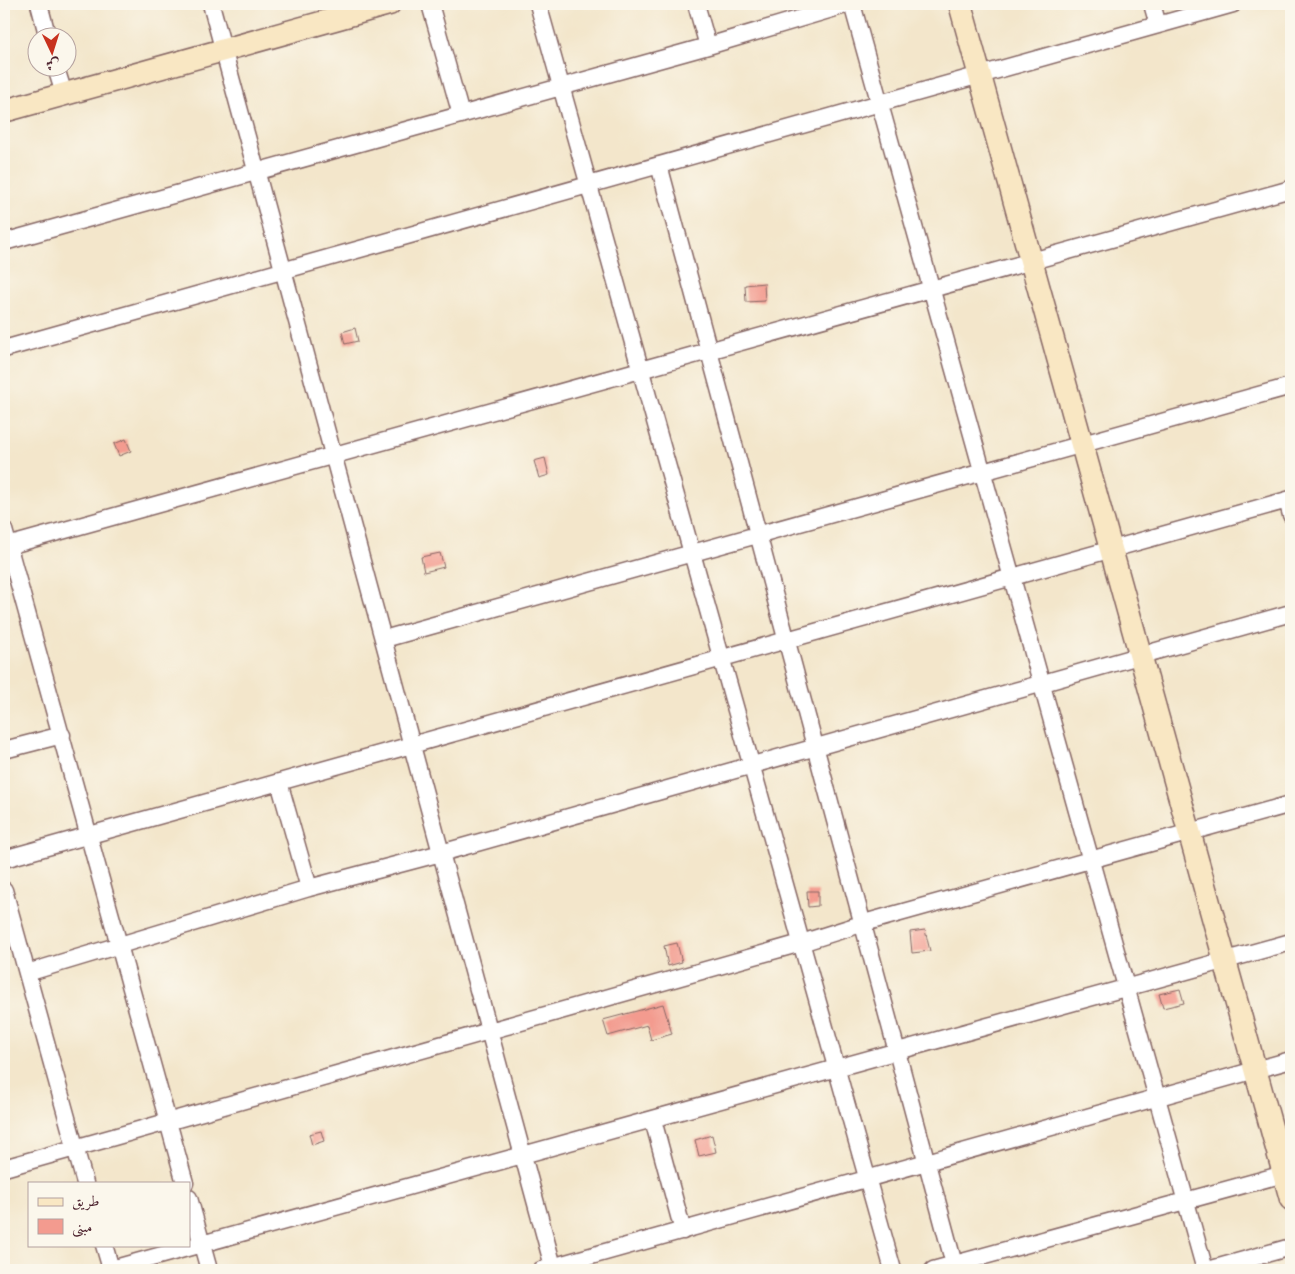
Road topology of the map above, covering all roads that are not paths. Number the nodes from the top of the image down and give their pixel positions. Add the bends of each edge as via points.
1 (39, 4) edge
2 (211, 4) edge
3 (389, 4) edge
4 (430, 4) edge
5 (538, 4) edge
6 (696, 4) edge
7 (851, 4) edge
8 (960, 4) edge
9 (1152, 4) edge
10 (1232, 4) edge
11 (1158, 24) junction
12 (45, 28) edge
13 (708, 46) junction
14 (224, 49) junction
15 (980, 75) junction
16 (59, 78) edge
17 (561, 87) junction
18 (64, 94) junction
19 (880, 103) junction
20 (4, 111) edge
21 (461, 115) junction
22 (659, 165) junction
23 (257, 172) junction
24 (588, 185) junction
25 (1291, 189) edge
26 (4, 242) edge
27 (1032, 262) junction
28 (284, 270) junction
29 (932, 290) junction
30 (4, 350) edge
31 (709, 351) junction
32 (641, 370) junction
33 (1291, 386) edge
34 (1082, 445) junction
35 (334, 456) junction
36 (983, 473) junction
37 (1290, 505) edge
38 (4, 530) edge
39 (759, 533) junction
40 (6, 546) edge
41 (1111, 549) junction
42 (692, 552) junction
43 (1012, 578) junction
44 (1291, 613) edge
45 (384, 639) junction
46 (787, 640) junction
47 (1141, 655) junction
48 (721, 658) junction
49 (1041, 684) junction
50 (62, 735) junction
51 (412, 745) junction
52 (816, 747) junction
53 (4, 750) edge
54 (752, 765) junction
55 (279, 782) junction
56 (1291, 804) edge
57 (1190, 833) junction
58 (88, 836) junction
59 (441, 853) junction
60 (4, 859) edge
61 (1091, 861) junction
62 (309, 888) junction
63 (4, 890) edge
64 (864, 923) junction
65 (801, 942) junction
66 (1291, 942) edge
67 (119, 945) junction
68 (1225, 961) junction
69 (27, 973) junction
70 (1126, 988) junction
71 (490, 1031) junction
72 (898, 1051) junction
73 (1291, 1060) edge
74 (837, 1068) junction
75 (1256, 1070) junction
76 (1157, 1098) junction
77 (652, 1120) junction
78 (168, 1121) junction
79 (75, 1148) junction
80 (523, 1155) junction
81 (928, 1162) junction
82 (4, 1168) edge
83 (1288, 1173) edge
84 (868, 1179) junction
85 (85, 1182) edge
86 (184, 1182) edge
87 (1291, 1199) edge
88 (1186, 1201) junction
89 (190, 1202) edge
90 (683, 1231) junction
91 (201, 1244) junction
92 (104, 1246) edge
93 (1291, 1247) edge
94 (954, 1264) junction
95 (549, 1269) edge
96 (109, 1270) edge
97 (209, 1270) edge
98 (893, 1270) edge
99 (933, 1270) edge
100 (1207, 1270) edge

1 - 12 street
2 - 14 street
3 - 14 street
4 - 21 street
5 - 17 street
6 - 13 street
7 - 13 street
7 - 19 street
8 - 15 street
9 - 11 street
10 - 11 street
11 - 15 street
13 - 17 street
14 - 18 street
14 - 23 street
15 - 19 street
15 - 27 street
16 - 18 street
17 - 21 street
17 - 24 street
18 - 20 street
19 - 22 street
19 - 29 street
21 - 23 street
22 - 24 street
22 - 31 street
23 - 26 street
23 - 28 street
24 - 28 street
24 - 32 street
25 - 27 street
27 - 29 street
27 - 34 street
28 - 30 street
28 - 35 street
29 - 31 street
29 - 36 street
31 - 32 street
31 - 39 street
32 - 35 street
32 - 42 street
33 - 34 street
34 - 36 street
34 - 41 street
35 - 40 street
35 - 45 street
36 - 39 street
36 - 43 street
37 - 41 street
38 - 40 street
39 - 42 street
39 - 46 street
40 - 50 street
41 - 43 street
41 - 47 street
42 - 45 street
42 - 48 street
43 - 46 street
43 - 49 street
44 - 47 street
45 - 51 street
46 - 48 street
46 - 52 street
47 - 49 street
47 - 57 street
48 - 51 street
48 - 54 street
49 - 52 street
49 - 61 street
50 - 53 street
50 - 58 street
51 - 55 street
51 - 59 street
52 - 54 street
52 - 64 street
54 - 59 street
54 - 65 street
55 - 58 street
55 - 62 street
56 - 57 street
57 - 61 street
57 - 68 street
58 - 60 street
58 - 67 street
59 - 62 street
59 - 71 street
61 - 64 street
61 - 70 street
62 - 67 street
63 - 69 street
64 - 65 street
64 - 72 street
65 - 71 street
65 - 74 street
66 - 68 street
67 - 69 street
67 - 78 street
68 - 70 street
68 - 75 street
69 - 79 street
70 - 72 street
70 - 76 street
71 - 78 street
71 - 80 street
72 - 74 street
72 - 81 street
73 - 75 street
74 - 77 street
74 - 84 street
75 - 76 street
75 - 83 street
76 - 81 street
76 - 88 street
77 - 80 street
77 - 90 street
78 - 79 street
78 - 86 street
79 - 82 street
79 - 85 street
80 - 91 street
80 - 95 street
81 - 84 street
81 - 94 street
83 - 87 street
83 - 88 street
84 - 90 street
84 - 98 street
88 - 94 street
88 - 100 street
89 - 91 street
90 - 95 street
91 - 96 street
91 - 97 street
92 - 96 street
93 - 100 street
94 - 99 street

